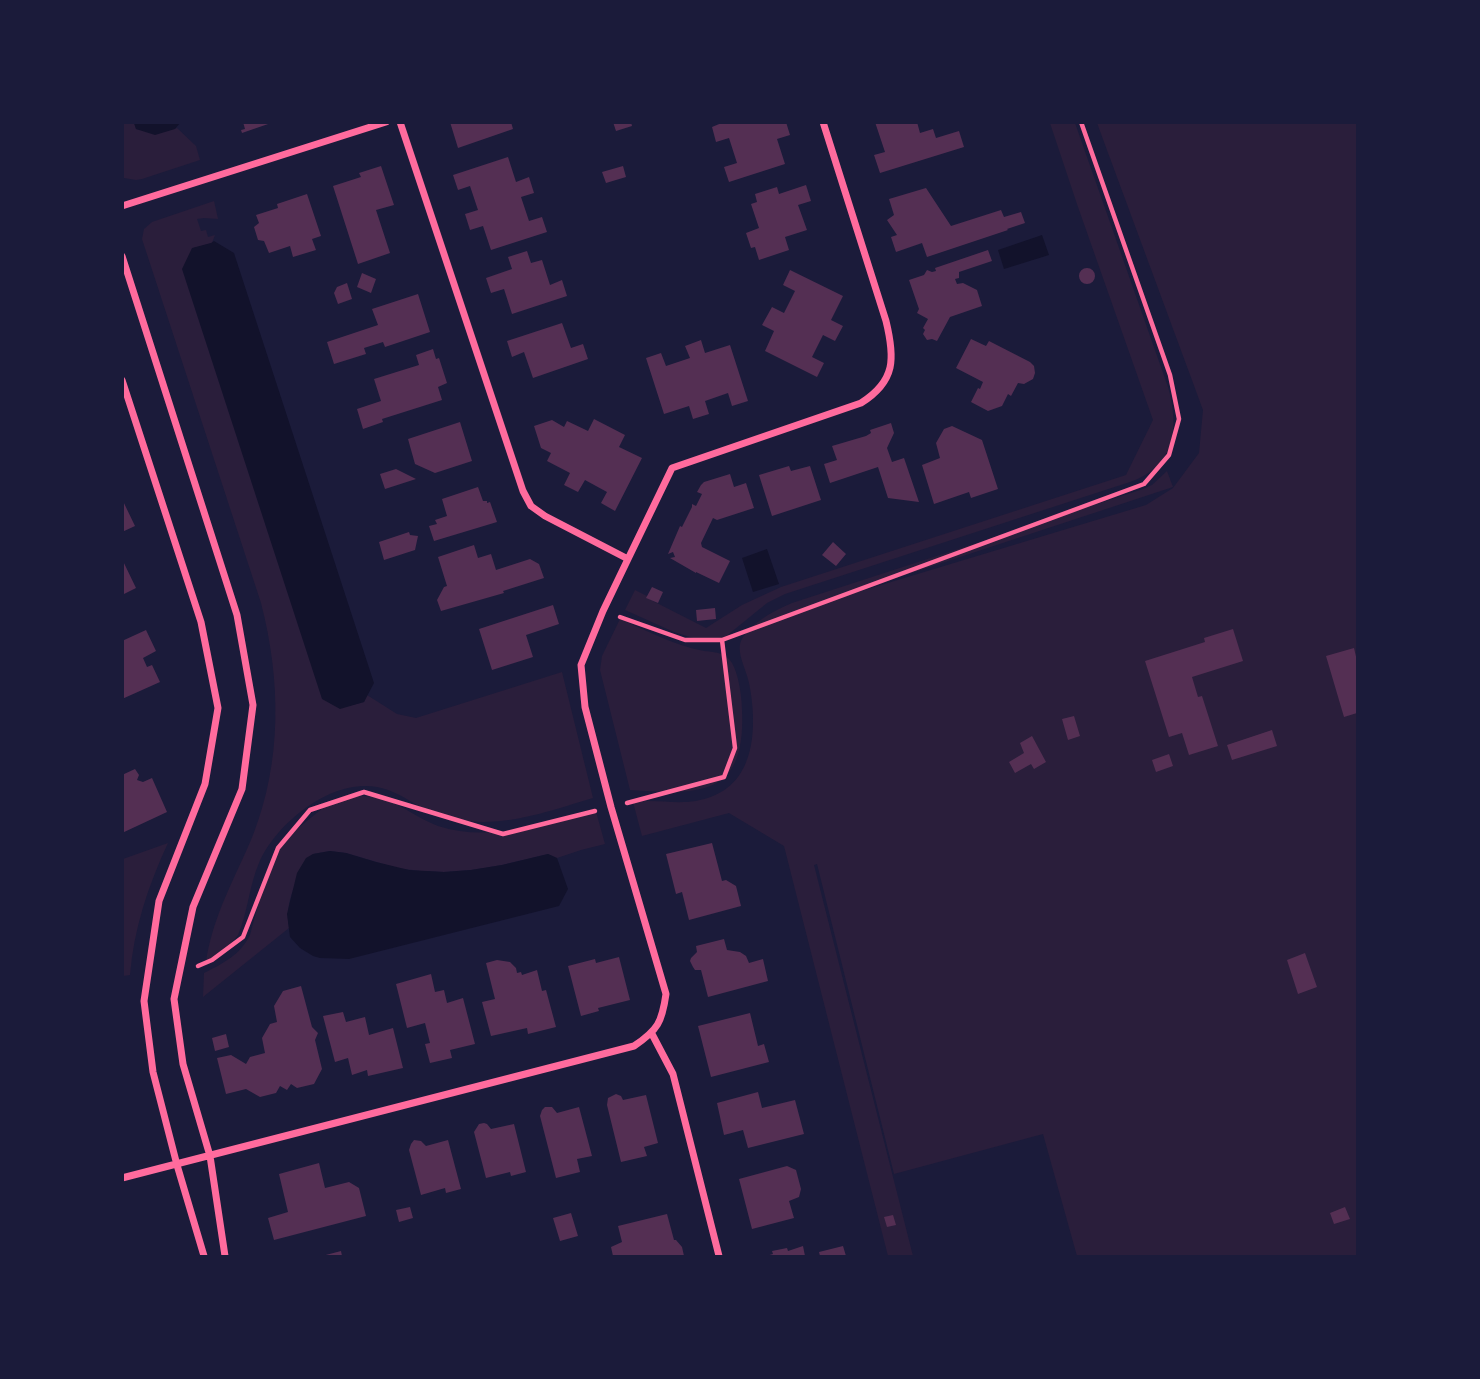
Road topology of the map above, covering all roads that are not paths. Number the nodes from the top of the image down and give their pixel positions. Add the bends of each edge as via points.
1 (386, 122) edge
2 (400, 122) edge
3 (823, 122) edge
4 (122, 206) edge
5 (122, 256) edge
6 (122, 380) edge
7 (628, 559) junction
8 (652, 1034) junction
9 (210, 1156) junction
10 (177, 1165) junction
11 (122, 1178) edge
12 (204, 1256) edge
13 (225, 1256) edge
14 (719, 1256) edge

1 - 4 street
2 - 7 street via 523,491 531,506 545,516
3 - 7 street via 886,321 892,354 889,376 861,404 672,468
5 - 9 street via 237,615 253,705 242,789 193,907 174,999 183,1064
6 - 10 street via 201,622 218,708 205,783 159,901 144,1001 153,1072
7 - 8 street via 581,665 586,707 611,807 666,994 663,1016
8 - 9 street via 634,1046
8 - 14 street via 673,1074
9 - 10 street
9 - 13 street
10 - 11 street
10 - 12 street

